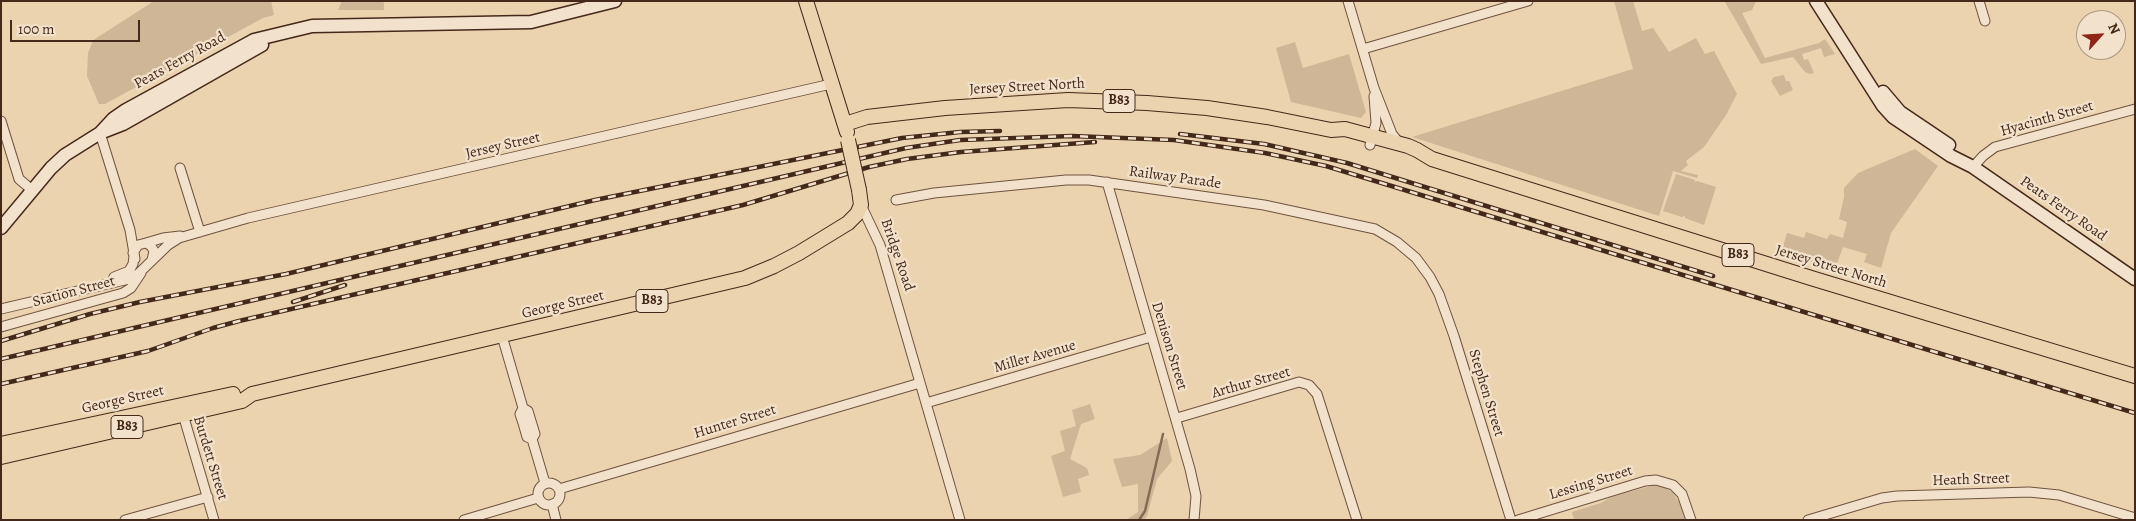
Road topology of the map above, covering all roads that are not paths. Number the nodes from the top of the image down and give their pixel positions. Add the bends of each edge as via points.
1 (616, 1) edge
2 (806, 1) edge
3 (1348, 1) edge
4 (1528, 1) edge
5 (1816, 1) edge
6 (1825, 1) edge
7 (1979, 1) edge
8 (1984, 21) dead end
9 (1362, 49) junction
10 (831, 84) junction
11 (1374, 88) junction
12 (2135, 109) edge
13 (1, 121) edge
14 (845, 124) junction
15 (100, 133) junction
16 (1371, 140) junction
17 (1400, 144) junction
18 (1432, 159) junction
19 (1973, 167) junction
20 (180, 168) dead end
21 (1107, 182) junction
22 (32, 190) junction
23 (896, 200) dead end
24 (861, 206) junction
25 (1, 228) edge
26 (130, 230) junction
27 (200, 232) junction
28 (182, 236) junction
29 (145, 243) junction
30 (134, 255) junction
31 (148, 264) junction
32 (1430, 277) joint
33 (2135, 279) edge
34 (1, 303) edge
35 (1, 309) edge
36 (1, 327) edge
37 (502, 336) junction
38 (1151, 337) junction
39 (2135, 376) edge
40 (920, 382) junction
41 (926, 403) junction
42 (182, 409) junction
43 (1177, 418) junction
44 (1, 444) edge
45 (1, 457) edge
46 (545, 482) junction
47 (559, 489) junction
48 (208, 497) junction
49 (538, 498) junction
50 (552, 504) junction
51 (2135, 518) edge
52 (125, 520) edge
53 (214, 520) edge
54 (464, 520) edge
55 (556, 520) edge
56 (960, 520) edge
57 (1194, 520) edge
58 (1356, 520) edge
59 (1511, 520) edge
60 (1518, 520) edge
61 (1691, 520) edge
62 (1808, 520) edge

1 - 15 main road, Peats Ferry Road via 531,22 312,26 284,34 124,124
2 - 10 main road, Bridge Road
3 - 9 street
4 - 9 street
5 - 19 main road, Peats Ferry Road via 1888,112 1950,156
6 - 19 main road, Peats Ferry Road via 1891,102 1900,112 1958,151
7 - 8 street
9 - 11 street
10 - 14 main road, Bridge Road
10 - 27 street, Jersey Street via 248,218
11 - 16 street via 1376,113
11 - 17 street via 1392,134
12 - 19 street, Hyacinth Street via 1995,147
13 - 22 street via 18,179
14 - 16 main road, Jersey Street North / B83 via 867,117 937,109 1068,100 1208,108 1331,130 1342,137
14 - 24 main road, Bridge Road, bridge
15 - 22 main road, Peats Ferry Road via 58,160
15 - 26 street
16 - 17 main road, Jersey Street North / B83
16 - 18 main road, Jersey Street North / B83 via 1415,158
17 - 18 main road, Jersey Street North / B83
18 - 39 main road, Jersey Street North / B83
19 - 33 main road, Peats Ferry Road
20 - 27 street
21 - 23 street, Railway Parade via 1066,180 934,192
21 - 32 street, Railway Parade via 1264,205 1374,229 1406,248
21 - 38 street, Denison Street
22 - 25 main road, Peats Ferry Road
24 - 37 main road, George Street / B83 via 854,219 834,234 745,278
24 - 40 street, Bridge Road via 880,245
26 - 29 street via 133,237
26 - 30 street
27 - 28 street, Jersey Street
28 - 29 street, Jersey Street
28 - 31 street, Jersey Street
29 - 30 street via 136,246
29 - 31 street via 154,254
30 - 31 street via 140,263
30 - 34 street, Station Street via 132,266 123,275
31 - 35 street, Station Street via 124,280
31 - 36 street, Station Street via 126,292
32 - 59 street, Stephen Street via 1449,322
37 - 42 main road, George Street / B83
37 - 46 street via 523,408 528,411 535,434 532,439
38 - 41 street, Miller Avenue
38 - 43 street, Denison Street
40 - 41 street, Bridge Road
40 - 47 street, Hunter Street
41 - 56 street, Bridge Road
42 - 44 main road, George Street / B83
42 - 45 main road, George Street / B83
42 - 48 street, Burdett Street
43 - 57 street, Denison Street via 1196,496
43 - 58 street, Arthur Street via 1299,382 1310,385 1317,394
46 - 47 street via 555,484
46 - 49 street via 539,487
47 - 50 street via 558,500
48 - 52 street
48 - 53 street, Burdett Street
49 - 50 street via 542,503
49 - 54 street
50 - 55 street
51 - 62 street, Heath Street via 2059,495 2029,492 1897,496
60 - 61 street, Lessing Street via 1656,480 1673,485 1682,494

